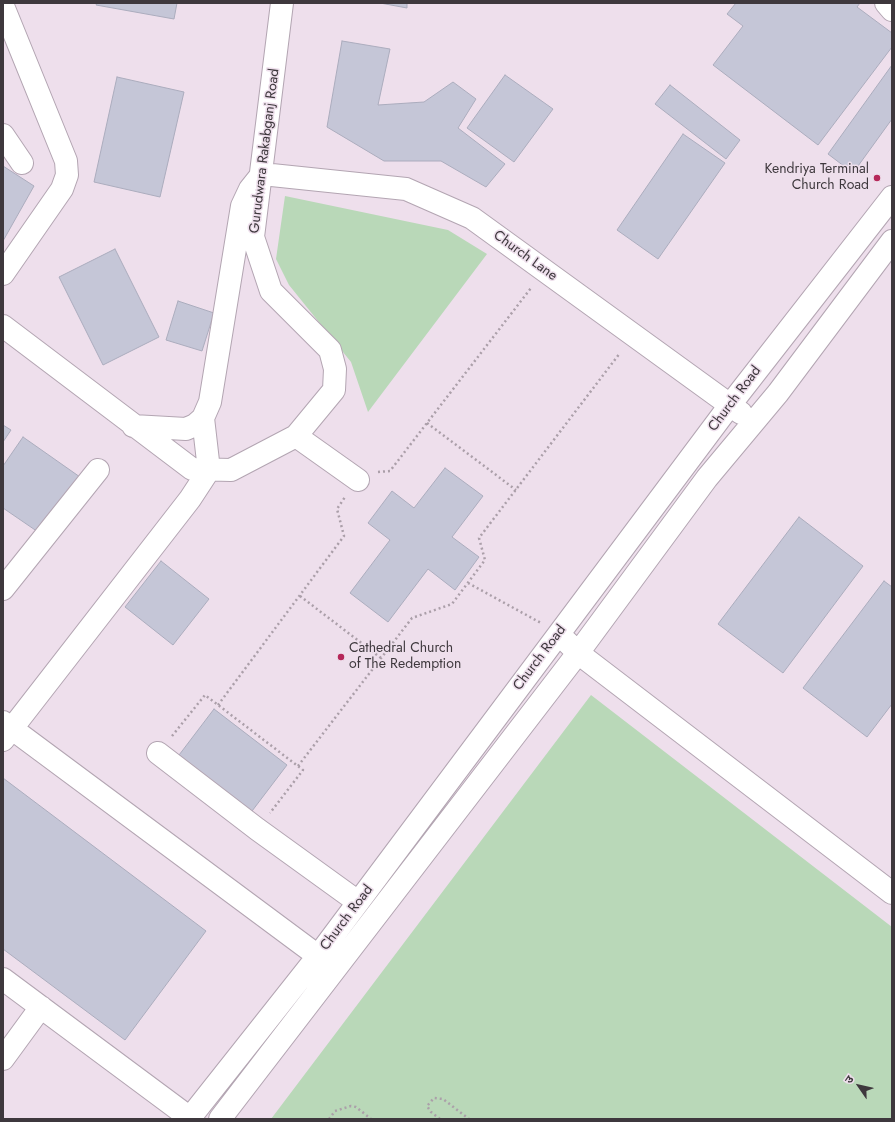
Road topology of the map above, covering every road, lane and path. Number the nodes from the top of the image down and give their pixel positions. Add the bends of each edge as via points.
1 (282, 3) edge
2 (886, 3) edge
3 (3, 6) edge
4 (892, 10) edge
5 (3, 135) edge
6 (22, 163) dead end
7 (262, 174) junction
8 (892, 197) edge
9 (892, 241) edge
10 (3, 274) edge
11 (3, 326) edge
12 (634, 335) junction
13 (730, 405) junction
14 (203, 418) junction
15 (753, 422) junction
16 (427, 423) dead end
17 (133, 426) junction
18 (296, 436) junction
19 (98, 470) dead end
20 (208, 470) junction
21 (358, 480) dead end
22 (516, 490) junction
23 (468, 582) junction
24 (3, 589) edge
25 (300, 596) dead end
26 (559, 633) junction
27 (578, 653) junction
28 (381, 658) junction
29 (6, 730) edge
30 (158, 753) joint
31 (298, 766) junction
32 (257, 829) junction
33 (892, 893) edge
34 (364, 894) junction
35 (388, 900) junction
36 (318, 956) junction
37 (3, 979) edge
38 (41, 1007) junction
39 (3, 1059) edge
40 (189, 1118) edge
41 (220, 1119) edge
42 (329, 1119) edge
43 (370, 1119) edge
44 (440, 1119) edge
45 (469, 1119) edge

1 - 7 street, Gurudwara Rakabganj Road
2 - 4 street
3 - 10 street via 66,161 67,175 62,189
5 - 6 street
7 - 12 street, Church Lane via 406,189 472,218
7 - 14 street via 250,189 242,206 210,402
7 - 18 street, Gurudwara Rakabganj Road via 254,237 271,290 330,350 335,368 334,390
8 - 13 street, Church Road
9 - 15 street, Church Road via 778,393
11 - 17 street, Gurudwara Rakabganj Road
12 - 13 street, Church Lane
12 - 22 path
13 - 15 street, Church Lane
13 - 26 street, Church Road
14 - 17 street via 186,429
14 - 20 street
15 - 27 street, Church Road via 707,478
16 - 22 path
17 - 20 street, Gurudwara Rakabganj Road via 192,469
18 - 20 street, Gurudwara Rakabganj Road via 231,470
18 - 21 street
19 - 24 street
20 - 29 street via 190,499
22 - 23 path via 479,538 485,560
23 - 26 path
23 - 28 path via 452,604 412,618
25 - 28 path
26 - 27 street
26 - 34 street, Church Road
27 - 33 street
27 - 35 street, Church Road
28 - 31 path
29 - 36 street
30 - 31 path via 205,695
30 - 32 street
31 - 32 path via 303,770
32 - 34 street
34 - 35 street
34 - 36 street, Church Road
35 - 41 street, Church Road
36 - 40 street, Church Road
37 - 38 street
38 - 39 street
38 - 40 street
42 - 43 path via 335,1111 350,1106 356,1107
44 - 45 path via 427,1106 434,1098 443,1099

